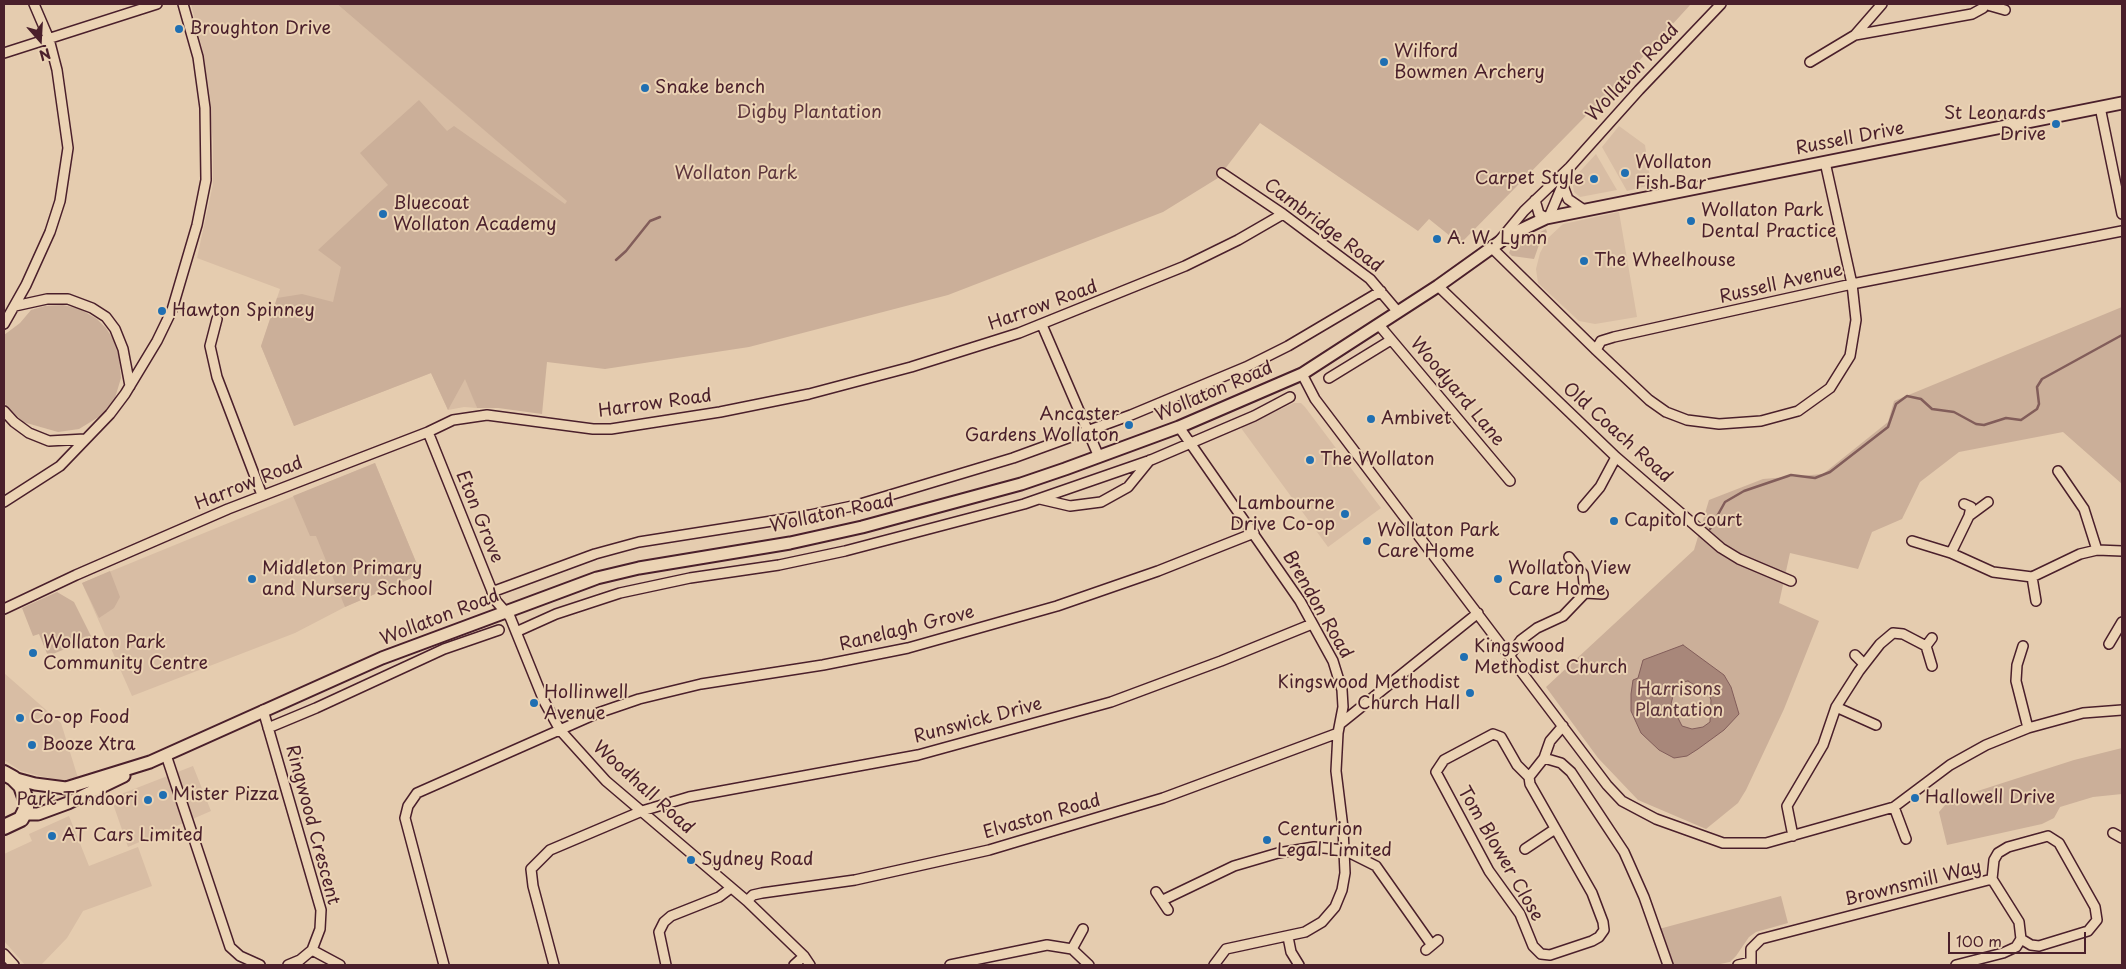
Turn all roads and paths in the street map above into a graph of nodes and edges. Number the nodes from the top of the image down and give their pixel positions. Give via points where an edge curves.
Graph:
1 (34, 4) edge
2 (157, 4) edge
3 (183, 4) edge
4 (1722, 4) edge
5 (1882, 4) edge
6 (1984, 4) edge
7 (2005, 10) dead end
8 (1855, 35) junction
9 (49, 39) junction
10 (4, 54) edge
11 (1810, 62) dead end
12 (2122, 103) edge
13 (2100, 107) junction
14 (1825, 162) junction
15 (1570, 167) junction
16 (1222, 173) dead end
17 (1562, 183) junction
18 (1535, 200) junction
19 (1584, 210) junction
20 (1283, 214) junction
21 (2122, 214) edge
22 (1548, 217) junction
23 (2122, 231) edge
24 (1494, 246) junction
25 (1852, 284) junction
26 (1438, 286) junction
27 (1381, 290) junction
28 (15, 306) junction
29 (1398, 312) junction
30 (218, 319) dead end
31 (4, 324) edge
32 (1042, 324) junction
33 (1379, 325) junction
34 (1391, 340) junction
35 (1596, 350) junction
36 (1302, 374) junction
37 (1329, 378) dead end
38 (130, 386) junction
39 (1290, 397) dead end
40 (4, 411) edge
41 (1179, 427) junction
42 (428, 432) junction
43 (1087, 432) junction
44 (85, 439) junction
45 (1190, 444) junction
46 (1099, 457) junction
47 (1616, 457) junction
48 (1150, 460) junction
49 (2058, 471) dead end
50 (1510, 481) dead end
51 (262, 495) junction
52 (1579, 495) dead end
53 (1590, 498) junction
54 (1040, 499) junction
55 (4, 502) edge
56 (1988, 502) dead end
57 (1964, 504) dead end
58 (1583, 507) dead end
59 (1968, 516) junction
60 (1254, 533) junction
61 (2097, 550) junction
62 (2122, 551) edge
63 (1951, 553) junction
64 (1917, 554) dead end
65 (1569, 557) dead end
66 (2032, 577) junction
67 (1791, 581) dead end
68 (492, 592) junction
69 (1585, 592) junction
70 (1602, 594) dead end
71 (2036, 601) dead end
72 (4, 609) edge
73 (505, 612) junction
74 (1478, 613) junction
75 (2122, 622) edge
76 (1890, 623) dead end
77 (1312, 624) junction
78 (499, 630) dead end
79 (516, 632) junction
80 (1893, 633) junction
81 (1932, 638) dead end
82 (2109, 644) dead end
83 (1926, 646) junction
84 (2023, 646) dead end
85 (1510, 655) junction
86 (1855, 655) dead end
87 (1864, 664) junction
88 (1932, 666) dead end
89 (1836, 707) junction
90 (263, 710) junction
91 (2122, 710) edge
92 (1876, 725) dead end
93 (1563, 726) junction
94 (268, 728) junction
95 (1339, 728) junction
96 (2028, 728) junction
97 (560, 730) junction
98 (166, 755) junction
99 (1544, 758) junction
100 (150, 762) junction
101 (6, 774) edge
102 (1529, 777) junction
103 (1894, 807) junction
104 (642, 811) junction
105 (24, 814) junction
106 (4, 827) edge
107 (1555, 830) junction
108 (2113, 832) dead end
109 (1793, 836) junction
110 (2122, 838) edge
111 (1906, 840) dead end
112 (1344, 850) junction
113 (1525, 850) dead end
114 (1992, 879) junction
115 (731, 888) junction
116 (1156, 892) dead end
117 (747, 900) junction
118 (1164, 900) junction
119 (1168, 910) dead end
120 (1083, 929) dead end
121 (1288, 937) junction
122 (2021, 940) junction
123 (1431, 945) dead end
124 (312, 950) junction
125 (1072, 950) junction
126 (4, 954) edge
127 (804, 956) junction
128 (1751, 964) edge
129 (14, 965) edge
130 (260, 965) edge
131 (288, 965) edge
132 (340, 965) edge
133 (444, 965) edge
134 (554, 965) edge
135 (666, 965) edge
136 (794, 965) edge
137 (810, 965) edge
138 (950, 965) edge
139 (1089, 965) edge
140 (1214, 965) edge
141 (1300, 965) edge
142 (1668, 965) edge
143 (1738, 965) edge
144 (1956, 965) edge

1 - 9 street
2 - 9 street
3 - 38 street via 198,57 205,108 206,180 197,225 172,310
4 - 15 street, Wollaton Road
5 - 8 street
6 - 7 street
6 - 8 street via 1972,14
8 - 11 street
9 - 10 street
9 - 28 street via 57,70 68,148 60,201 50,232
12 - 13 main road, Russell Drive
13 - 14 main road, Russell Drive
13 - 21 street
14 - 19 main road, Russell Drive
14 - 25 street
15 - 17 street, Wollaton Road
15 - 18 street, Wollaton Road
16 - 20 street, Cambridge Road
17 - 19 street via 1565,196
17 - 22 street, Wollaton Road
18 - 22 street via 1539,214
18 - 24 street, Wollaton Road
19 - 22 main road, Wollaton Road
20 - 27 street, Cambridge Road
20 - 32 street, Harrow Road via 1185,266
22 - 24 main road, Wollaton Road via 1520,229
23 - 25 street, Russell Avenue
24 - 26 main road, Wollaton Road
24 - 35 street
25 - 35 street, Russell Avenue via 1614,337 1601,341
25 - 35 street via 1856,320 1850,356 1830,388 1798,411 1771,418 1718,424 1673,415 1649,400
26 - 29 main road, Wollaton Road
26 - 47 street, Old Coach Road
27 - 29 street, Cambridge Road
27 - 43 street, Wollaton Road via 1295,342 1246,367
28 - 31 street
28 - 38 street via 47,299 68,299 106,317 123,349
29 - 33 main road, Wollaton Road
30 - 51 street via 210,346 217,376
32 - 42 street, Harrow Road via 911,368 720,412 611,429 474,415 453,420
32 - 43 street
33 - 34 street, Woodyard Lane
33 - 36 main road, Wollaton Road
34 - 37 street
34 - 50 street, Woodyard Lane
36 - 41 main road, Wollaton Road
36 - 74 street via 1315,399
38 - 44 street via 110,414
39 - 45 street, Wollaton Road
40 - 44 street via 29,433 49,441
41 - 45 street, Brendon Road
41 - 46 main road, Wollaton Road
42 - 51 street, Harrow Road
42 - 68 street, Eton Grove
43 - 46 street
43 - 68 street, Wollaton Road via 867,502 810,515 639,542 595,554
44 - 55 street via 60,466
45 - 48 street, Wollaton Road
45 - 60 street, Brendon Road
46 - 73 main road, Wollaton Road via 1021,484 862,527 790,543 615,573
47 - 53 street via 1600,487
47 - 67 street, Old Coach Road via 1720,548
48 - 54 street, Wollaton Road
48 - 54 street via 1128,487 1101,502 1070,506
49 - 61 street via 2084,509
51 - 72 street, Harrow Road
52 - 53 street
53 - 58 street
54 - 79 street, Wollaton Road via 845,551 620,593 556,614
56 - 59 street
57 - 59 street via 1971,507
59 - 63 street
60 - 77 street, Brendon Road
60 - 97 street, Ranelagh Grove via 1158,571 1047,609 908,648 701,684 639,699
61 - 62 street
61 - 66 street via 2080,554
63 - 64 street via 1916,542
63 - 66 street via 1993,572
65 - 69 street via 1583,574
66 - 71 street
68 - 73 street, Eton Grove via 498,606
69 - 70 street
69 - 85 street via 1563,616 1529,634
73 - 79 street, Woodhall Road
73 - 90 main road, Wollaton Road via 382,658
74 - 85 street
74 - 95 street, Elvaston Road
75 - 82 street via 2110,633
76 - 80 street
77 - 95 street, Brendon Road via 1340,678 1343,707
77 - 104 street, Runswick Drive via 1111,702 918,755 722,790
78 - 94 street, Wollaton Road via 444,649
79 - 97 street, Woodhall Road via 544,701
80 - 83 street via 1903,634
80 - 87 street
81 - 83 street
83 - 88 street
84 - 96 street via 2016,681
85 - 93 street
86 - 87 street
87 - 89 street
89 - 92 street
89 - 109 street via 1823,745 1787,806
90 - 94 street, Ringwood Crescent
90 - 98 main road, Wollaton Road
91 - 96 street via 2083,713
93 - 99 street via 1550,741
93 - 109 street via 1607,785 1635,809 1703,838 1723,843 1766,843
94 - 124 street, Ringwood Crescent via 321,910 320,929
95 - 112 street, Brendon Road via 1336,770
95 - 117 street, Elvaston Road via 1163,798 989,850 855,880 762,892
96 - 103 street via 1986,745 1950,766
97 - 104 street, Woodhall Road via 606,781
97 - 133 street via 417,793 408,806 406,818
98 - 100 main road, Wollaton Road
98 - 130 street via 230,947 240,956
99 - 102 street
99 - 142 street via 1561,763 1571,772 1624,852
100 - 101 main road, Wollaton Road via 66,788 35,784
100 - 105 main road, Wollaton Road via 74,800 38,814
101 - 105 highway via 25,792
102 - 107 street, Tom Blower Close
102 - 107 street, Tom Blower Close via 1517,765 1501,737 1493,734 1444,760 1436,772 1489,871 1514,904 1533,946 1542,954 1558,953 1592,941 1604,930 1592,893
103 - 109 street
103 - 111 street
104 - 115 street, Woodhall Road
104 - 134 street, Runswick Drive via 550,850 531,869
105 - 106 highway via 21,819
107 - 113 street, Tom Blower Close
108 - 110 street
112 - 118 street via 1314,847 1278,853 1234,866
112 - 121 street, Brendon Road via 1345,873 1334,907 1322,922
112 - 123 street via 1376,866
114 - 122 street, Brownsmill Way via 2019,922
114 - 122 street via 1994,856 2003,849 2048,836 2059,843 2095,906 2097,920 2088,930 2039,946
114 - 128 street, Brownsmill Way via 1761,939 1751,949
115 - 117 street, Woodhall Road
115 - 135 street via 719,897 671,916 664,922 659,932
116 - 118 street
117 - 127 street, Woodhall Road
118 - 119 street
120 - 125 street
121 - 140 street, Brendon Road via 1226,949
121 - 141 street via 1291,952
122 - 144 street via 2016,947 2003,953
124 - 131 street
124 - 132 street
125 - 138 street via 1041,946
125 - 139 street
126 - 129 street
127 - 136 street
127 - 137 street, Woodhall Road
128 - 143 street, Brownsmill Way

